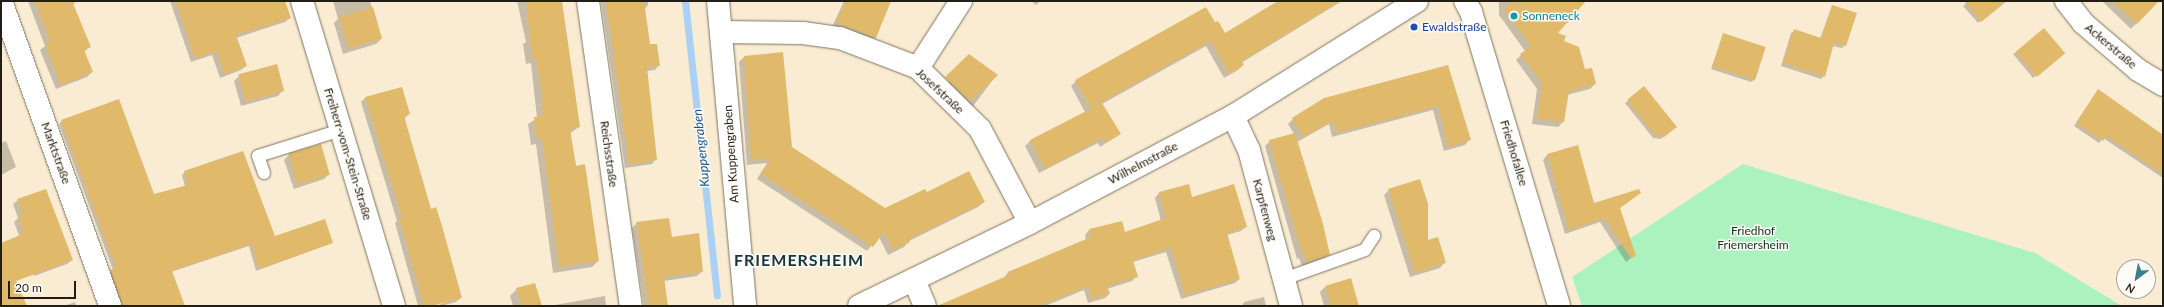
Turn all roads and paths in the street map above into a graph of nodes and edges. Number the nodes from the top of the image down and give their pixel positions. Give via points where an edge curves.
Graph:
1 (1, 1) edge
2 (302, 1) edge
3 (588, 1) edge
4 (718, 1) edge
5 (961, 1) edge
6 (1417, 1) edge
7 (1465, 1) edge
8 (2066, 1) edge
9 (722, 32) junction
10 (9, 46) edge
11 (918, 68) junction
12 (2163, 85) edge
13 (1233, 116) junction
14 (341, 130) junction
15 (264, 173) dead end
16 (1030, 223) junction
17 (1374, 236) dead end
18 (1284, 279) junction
19 (914, 280) junction
20 (110, 306) edge
21 (394, 306) edge
22 (631, 306) edge
23 (745, 306) edge
24 (859, 306) edge
25 (925, 306) edge
26 (1291, 306) edge
27 (1560, 306) edge

1 - 10 street, Marktstraße
2 - 14 street, Freiherr-vom-Stein-Straße
3 - 22 street, Reichsstraße
4 - 9 street, Am Kuppengraben
5 - 11 street
6 - 13 street, Wilhelmstraße
7 - 27 street, Friedhofallee via 1471,12
8 - 12 street, Ackerstraße via 2083,23 2138,70
9 - 11 street, Josefstraße via 802,33 840,38
9 - 23 street, Am Kuppengraben
10 - 20 street, Marktstraße
11 - 16 street, Josefstraße via 980,129
13 - 16 street, Wilhelmstraße
13 - 18 street, Karpfenweg via 1249,150
14 - 15 lane via 258,156
14 - 21 street, Freiherr-vom-Stein-Straße
16 - 19 street, Wilhelmstraße
17 - 18 lane via 1365,250
18 - 26 street, Karpfenweg
19 - 24 street, Wilhelmstraße
19 - 25 street

